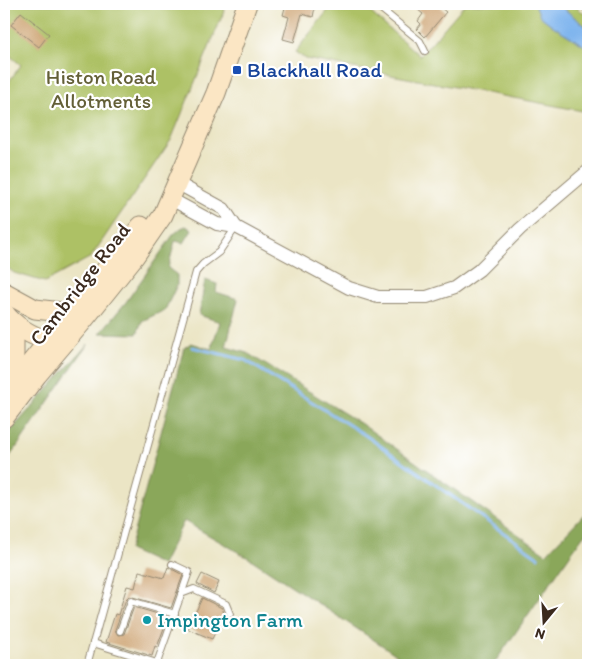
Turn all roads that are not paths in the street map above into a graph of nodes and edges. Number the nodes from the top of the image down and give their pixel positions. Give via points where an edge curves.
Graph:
1 (247, 4) edge
2 (375, 4) edge
3 (585, 4) edge
4 (588, 6) edge
5 (424, 52) dead end
6 (588, 171) edge
7 (173, 191) junction
8 (236, 227) junction
9 (4, 292) edge
10 (35, 309) junction
11 (9, 318) edge
12 (77, 318) junction
13 (51, 348) junction
14 (4, 369) edge
15 (4, 396) edge
16 (4, 418) edge
17 (172, 564) dead end
18 (181, 594) junction
19 (174, 614) junction
20 (230, 614) dead end
21 (120, 631) dead end
22 (93, 644) junction
23 (157, 664) edge
24 (87, 665) edge

1 - 7 main road, Cambridge Road via 216,93
2 - 5 lane via 420,41
3 - 4 street
6 - 8 street via 520,229 479,270 454,288 427,298 378,297 350,288
7 - 8 street via 217,224
7 - 8 street via 224,209
7 - 12 main road, Cambridge Road via 163,215 134,257
8 - 22 lane via 220,252 196,272
9 - 10 main road
10 - 12 main road
10 - 13 main road
11 - 13 main road
11 - 14 main road, Cambridge Road via 14,355
12 - 13 main road, Cambridge Road
13 - 15 main road, Cambridge Road
13 - 16 main road, Cambridge Road
17 - 18 lane via 189,572
18 - 19 lane
18 - 20 lane via 194,589 226,604
19 - 21 lane via 130,601
19 - 23 lane
22 - 23 lane
22 - 24 lane

